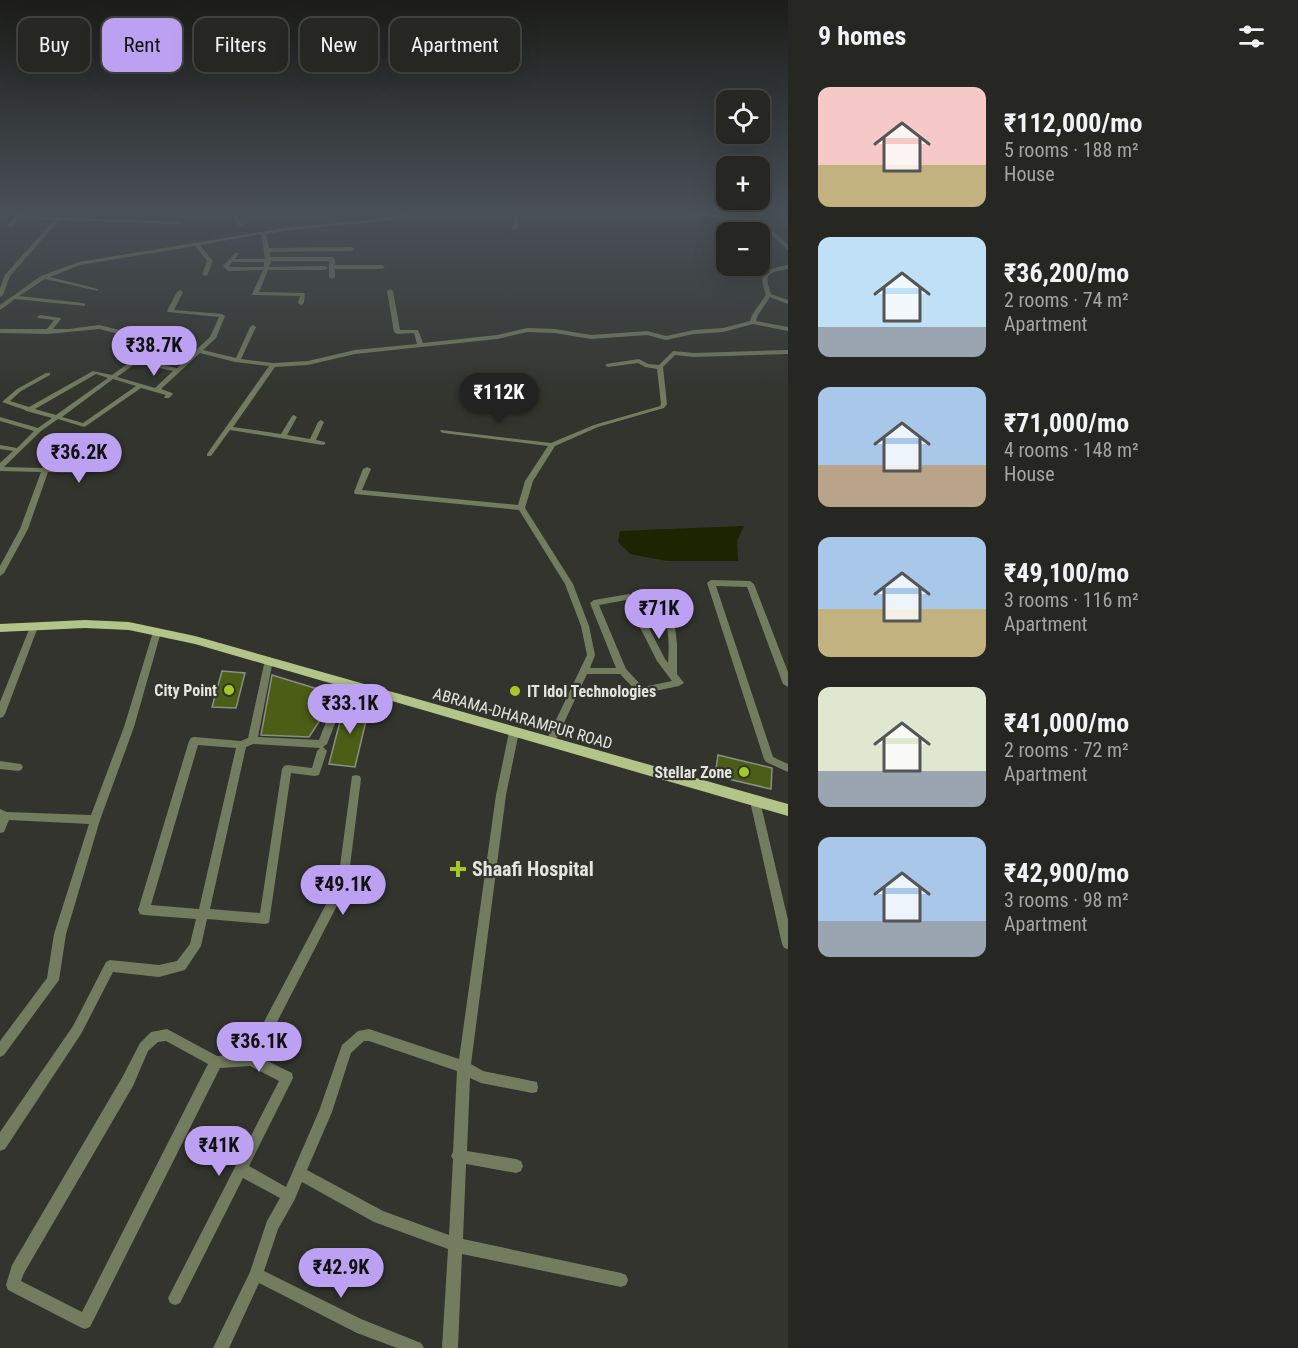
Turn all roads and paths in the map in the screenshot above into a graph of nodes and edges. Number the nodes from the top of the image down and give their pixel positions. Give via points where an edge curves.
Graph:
1 (10, 273) edge
2 (54, 273) edge
3 (266, 273) edge
4 (307, 273) edge
5 (332, 273) edge
6 (767, 273) edge
7 (43, 277) junction
8 (332, 277) dead end
9 (307, 280) dead end
10 (96, 290) dead end
11 (390, 291) dead end
12 (180, 292) dead end
13 (769, 295) junction
14 (0, 296) edge
15 (14, 297) junction
16 (788, 302) edge
17 (301, 303) dead end
18 (83, 305) dead end
19 (1, 307) edge
20 (40, 317) dead end
21 (753, 322) junction
22 (253, 327) dead end
23 (788, 329) edge
24 (0, 331) edge
25 (48, 332) junction
26 (666, 338) junction
27 (160, 343) junction
28 (420, 344) junction
29 (199, 350) junction
30 (788, 352) edge
31 (673, 353) junction
32 (122, 358) dead end
33 (238, 360) junction
34 (134, 361) junction
35 (273, 365) junction
36 (608, 365) dead end
37 (660, 367) junction
38 (178, 370) junction
39 (48, 374) dead end
40 (112, 377) junction
41 (141, 385) junction
42 (157, 389) junction
43 (167, 397) dead end
44 (28, 410) junction
45 (294, 417) dead end
46 (0, 418) edge
47 (58, 418) junction
48 (321, 422) dead end
49 (228, 428) junction
50 (39, 430) junction
51 (443, 430) dead end
52 (283, 436) junction
53 (64, 441) dead end
54 (312, 441) junction
55 (323, 443) dead end
56 (552, 445) junction
57 (0, 447) edge
58 (19, 450) junction
59 (89, 453) dead end
60 (209, 454) dead end
61 (0, 468) edge
62 (367, 469) dead end
63 (46, 471) junction
64 (521, 508) junction
65 (0, 573) edge
66 (655, 601) dead end
67 (34, 627) junction
68 (0, 628) edge
69 (157, 632) junction
70 (269, 660) junction
71 (584, 671) junction
72 (622, 671) junction
73 (672, 675) junction
74 (346, 683) junction
75 (788, 684) edge
76 (0, 714) edge
77 (514, 732) junction
78 (247, 742) junction
79 (550, 743) junction
80 (322, 751) dead end
81 (0, 765) edge
82 (18, 767) dead end
83 (788, 768) edge
84 (356, 779) dead end
85 (755, 801) junction
86 (788, 810) edge
87 (3, 814) edge
88 (95, 820) junction
89 (0, 829) edge
90 (203, 914) junction
91 (788, 944) edge
92 (0, 1051) edge
93 (251, 1059) junction
94 (216, 1062) junction
95 (464, 1068) junction
96 (532, 1087) dead end
97 (0, 1144) edge
98 (458, 1156) junction
99 (516, 1166) dead end
100 (241, 1169) junction
101 (299, 1173) junction
102 (289, 1196) junction
103 (455, 1245) junction
104 (256, 1274) junction
105 (621, 1280) dead end
106 (175, 1298) dead end
107 (221, 1348) edge
108 (416, 1348) edge
109 (450, 1348) edge

1 - 14 street
2 - 7 street
3 - 17 street via 255,294 303,294
4 - 9 street
5 - 8 street
6 - 13 street via 764,282
7 - 10 street
7 - 15 street
11 - 28 street via 397,332 416,331
12 - 29 street via 170,311 222,316 213,338
13 - 16 street
13 - 21 street
14 - 19 street
15 - 18 street
15 - 19 street
20 - 25 street via 58,319
21 - 23 street
21 - 26 street
22 - 33 street
24 - 25 street
25 - 27 street via 99,327
26 - 28 street via 646,333 591,337 527,330 497,337
26 - 31 street
27 - 29 street
27 - 34 street
28 - 35 street
29 - 33 street
29 - 38 street
30 - 31 street
31 - 37 street
32 - 34 street
33 - 35 street
34 - 38 street
34 - 40 street
35 - 49 street
36 - 37 street via 639,361
37 - 56 street via 662,407 597,426
38 - 42 street
39 - 44 street via 6,402
40 - 41 street
40 - 44 street via 95,372
40 - 47 street
41 - 42 street
41 - 47 street via 84,425
42 - 43 street via 170,394
44 - 47 street
45 - 52 street
46 - 50 street
47 - 50 street
48 - 54 street
49 - 52 street
49 - 60 street
50 - 58 street
51 - 56 street
52 - 54 street
53 - 63 street
54 - 55 street
56 - 64 street via 530,481
57 - 58 street
58 - 61 street
59 - 63 street via 78,471
61 - 63 street
62 - 64 street via 358,492
63 - 65 street via 24,529
64 - 71 street via 568,584 585,626 591,655
66 - 73 street via 666,611 672,628
67 - 68 main road, ABRAMA-DHARAMPUR ROAD
67 - 69 main road, ABRAMA-DHARAMPUR ROAD via 85,624
67 - 76 street
69 - 70 main road, ABRAMA-DHARAMPUR ROAD
69 - 88 street via 129,727
70 - 74 main road, ABRAMA-DHARAMPUR ROAD
70 - 78 street
71 - 72 street
71 - 79 street
72 - 73 street via 640,691 679,683
72 - 73 street via 594,603 628,597
74 - 77 main road, ABRAMA-DHARAMPUR ROAD
74 - 78 street via 322,744
75 - 83 street via 750,584 711,583 769,759
77 - 79 main road, ABRAMA-DHARAMPUR ROAD
77 - 95 street via 501,795
78 - 90 street
78 - 90 street via 194,741 144,910
79 - 85 main road, ABRAMA-DHARAMPUR ROAD
80 - 90 street via 315,772 286,770 266,919
81 - 82 street
84 - 93 street via 338,892
85 - 86 main road, ABRAMA-DHARAMPUR ROAD
85 - 91 street
87 - 88 street
87 - 89 street
88 - 92 street via 60,934 53,980
90 - 97 street via 195,946 181,966 159,971 110,966 77,1030
93 - 94 street
93 - 100 street via 287,1078
94 - 94 street via 167,1035 155,1036 144,1047 17,1270 13,1285 85,1322
95 - 96 street via 481,1077
95 - 98 street
95 - 101 street via 362,1035 346,1049
98 - 99 street
98 - 103 street
100 - 102 street
100 - 106 street
101 - 102 street
101 - 103 street via 379,1218
102 - 104 street via 272,1226
103 - 105 street
103 - 109 street
104 - 107 street
104 - 108 street via 357,1325

